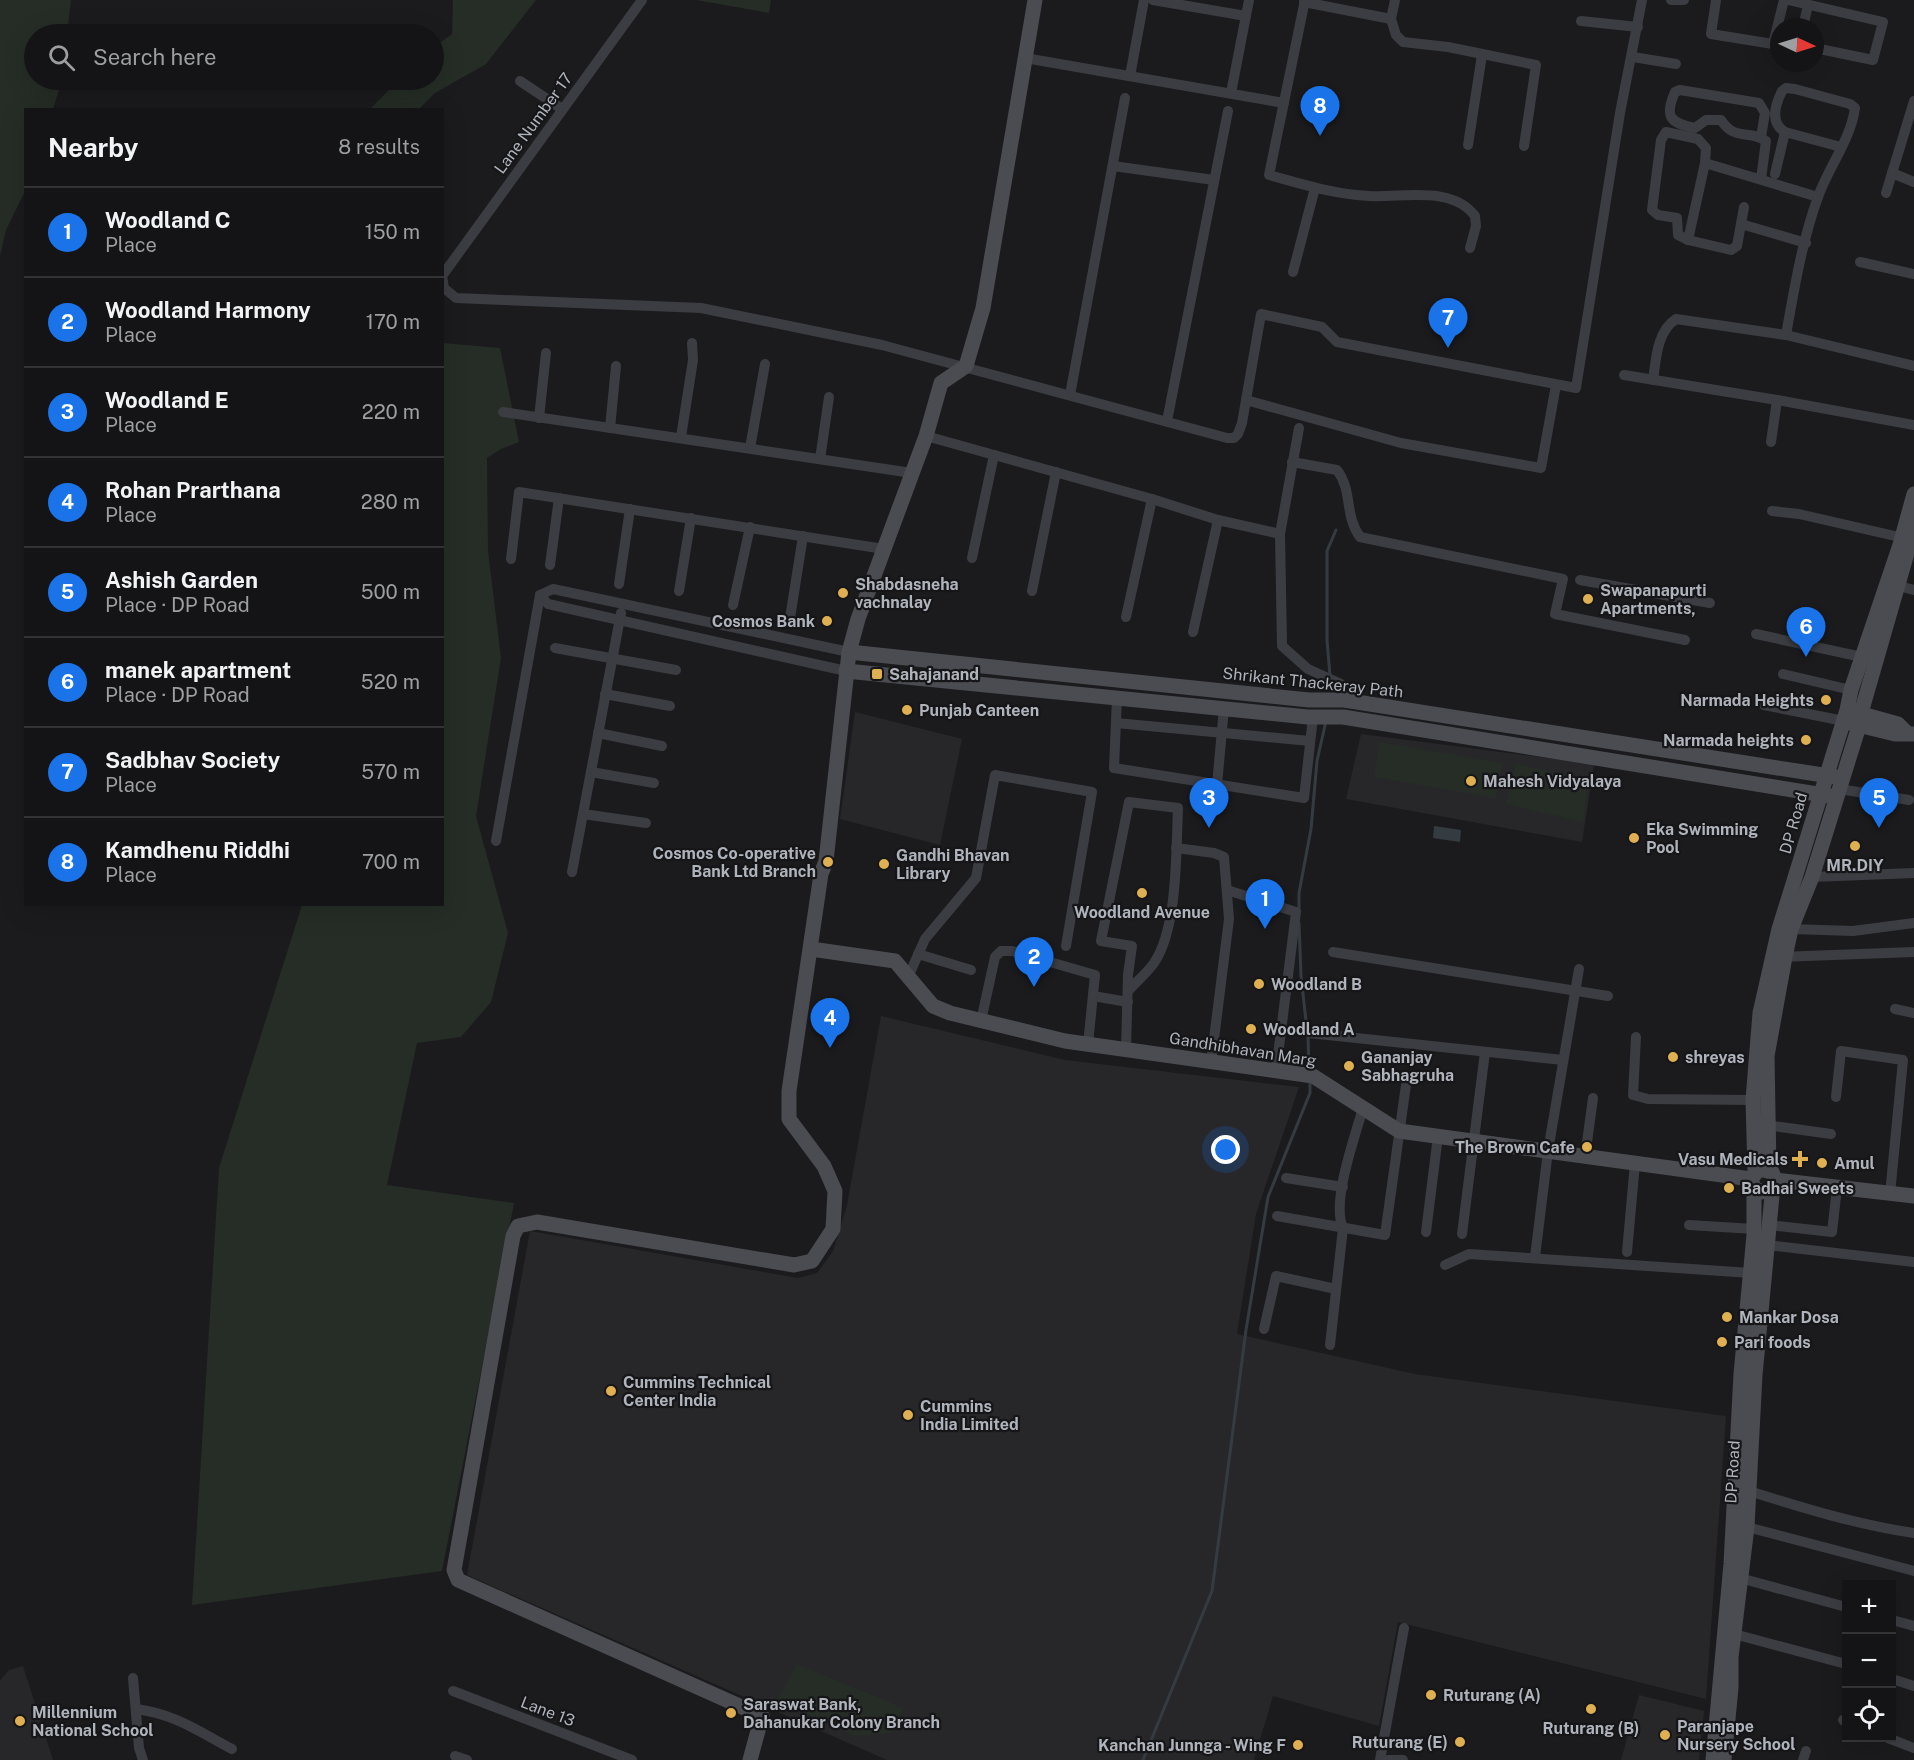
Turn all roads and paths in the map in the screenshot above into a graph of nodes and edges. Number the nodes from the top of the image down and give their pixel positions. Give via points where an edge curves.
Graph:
1 (642, 0) edge
2 (1035, 0) edge
3 (1144, 0) edge
4 (1153, 0) edge
5 (1249, 0) edge
6 (1395, 0) edge
7 (1642, 0) edge
8 (1671, 0) edge
9 (1684, 0) edge
10 (1716, 0) edge
11 (1786, 0) edge
12 (1304, 1) edge
13 (1808, 5) junction
14 (1246, 16) junction
15 (1782, 18) edge
16 (1805, 18) edge
17 (1391, 19) junction
18 (1581, 21) dead end
19 (1638, 27) junction
20 (1770, 44) edge
21 (1824, 50) edge
22 (1482, 55) junction
23 (1633, 57) junction
24 (1025, 58) junction
25 (1676, 64) dead end
26 (1130, 76) junction
27 (520, 81) dead end
28 (1231, 93) junction
29 (1125, 98) dead end
30 (1914, 101) edge
31 (1284, 103) junction
32 (562, 109) junction
33 (1228, 111) dead end
34 (1785, 132) junction
35 (1761, 137) junction
36 (1468, 144) dead end
37 (1524, 146) dead end
38 (1840, 147) junction
39 (1705, 164) junction
40 (1113, 166) junction
41 (1892, 173) junction
42 (1774, 174) dead end
43 (1761, 179) junction
44 (1214, 180) junction
45 (1914, 182) edge
46 (1315, 188) junction
47 (1886, 193) dead end
48 (1818, 197) junction
49 (1744, 207) dead end
50 (1741, 224) junction
51 (1688, 240) junction
52 (1806, 243) junction
53 (1470, 248) dead end
54 (1860, 262) dead end
55 (444, 272) edge
56 (1293, 272) dead end
57 (1914, 274) edge
58 (444, 288) edge
59 (1785, 335) junction
60 (692, 343) dead end
61 (546, 353) dead end
62 (765, 364) dead end
63 (616, 366) dead end
64 (966, 366) junction
65 (1914, 366) edge
66 (1624, 375) dead end
67 (1653, 380) junction
68 (1556, 386) junction
69 (1070, 395) junction
70 (829, 397) dead end
71 (1246, 400) junction
72 (1777, 400) junction
73 (503, 412) dead end
74 (539, 418) junction
75 (1167, 421) junction
76 (1914, 425) edge
77 (610, 428) junction
78 (1299, 428) dead end
79 (926, 436) junction
80 (681, 437) junction
81 (1771, 442) dead end
82 (750, 448) junction
83 (994, 455) junction
84 (820, 459) junction
85 (1292, 462) junction
86 (1056, 472) junction
87 (912, 473) junction
88 (1914, 494) edge
89 (559, 498) junction
90 (1152, 499) junction
91 (630, 509) junction
92 (1772, 511) dead end
93 (692, 518) junction
94 (1218, 520) junction
95 (750, 527) junction
96 (1280, 534) junction
97 (803, 536) junction
98 (1909, 536) edge
99 (884, 549) junction
100 (972, 558) dead end
101 (511, 560) dead end
102 (550, 565) dead end
103 (1580, 580) dead end
104 (619, 584) dead end
105 (1898, 586) junction
106 (1914, 590) edge
107 (679, 591) dead end
108 (1032, 591) dead end
109 (540, 595) junction
110 (1710, 603) dead end
111 (623, 604) junction
112 (733, 606) dead end
113 (1126, 616) dead end
114 (790, 618) dead end
115 (620, 619) junction
116 (1193, 632) dead end
117 (1756, 634) dead end
118 (767, 635) junction
119 (1685, 640) dead end
120 (555, 648) dead end
121 (765, 652) junction
122 (849, 652) junction
123 (1862, 657) junction
124 (612, 659) junction
125 (676, 670) dead end
126 (846, 671) junction
127 (1783, 674) dead end
128 (1851, 690) junction
129 (605, 694) junction
130 (1117, 698) junction
131 (1349, 701) junction
132 (1764, 705) dead end
133 (670, 706) dead end
134 (1224, 708) junction
135 (1788, 714) dead end
136 (1316, 717) junction
137 (1850, 720) junction
138 (1116, 723) junction
139 (1222, 732) junction
140 (598, 733) junction
141 (1910, 733) edge
142 (1310, 741) junction
143 (662, 746) dead end
144 (591, 772) junction
145 (654, 783) dead end
146 (1217, 785) junction
147 (1836, 785) junction
148 (1820, 793) junction
149 (1909, 800) dead end
150 (583, 813) junction
151 (646, 823) dead end
152 (496, 841) dead end
153 (1176, 848) junction
154 (572, 872) dead end
155 (1914, 873) edge
156 (1812, 877) junction
157 (1227, 890) junction
158 (1914, 923) edge
159 (1791, 929) junction
160 (1066, 946) dead end
161 (810, 949) junction
162 (1333, 952) dead end
163 (1914, 952) edge
164 (918, 954) junction
165 (1778, 957) junction
166 (1579, 969) dead end
167 (971, 970) dead end
168 (909, 975) junction
169 (1576, 993) junction
170 (1093, 996) junction
171 (1608, 996) dead end
172 (1128, 997) junction
173 (1895, 1009) dead end
174 (1914, 1013) edge
175 (981, 1021) junction
176 (1309, 1033) dead end
177 (1636, 1037) dead end
178 (1088, 1044) junction
179 (1126, 1049) junction
180 (1485, 1052) junction
181 (1563, 1060) junction
182 (1211, 1063) junction
183 (1276, 1071) junction
184 (1406, 1085) dead end
185 (1836, 1097) dead end
186 (1593, 1098) dead end
187 (1753, 1100) junction
188 (1363, 1108) junction
189 (1766, 1125) junction
190 (1399, 1131) junction
191 (1831, 1134) dead end
192 (1438, 1136) junction
193 (1474, 1141) junction
194 (1548, 1151) junction
195 (1585, 1157) junction
196 (1635, 1163) junction
197 (1286, 1178) dead end
198 (1763, 1179) junction
199 (1342, 1187) junction
200 (1838, 1188) junction
201 (1890, 1194) junction
202 (1914, 1196) edge
203 (1277, 1216) dead end
204 (1689, 1225) dead end
205 (1769, 1225) junction
206 (1343, 1228) junction
207 (1754, 1229) junction
208 (1426, 1232) dead end
209 (1462, 1234) dead end
210 (1767, 1245) junction
211 (1627, 1252) dead end
212 (1535, 1257) junction
213 (1914, 1262) edge
214 (1444, 1265) dead end
215 (1751, 1273) junction
216 (1336, 1289) junction
217 (1264, 1329) dead end
218 (1330, 1345) dead end
219 (1749, 1491) junction
220 (1747, 1527) junction
221 (1914, 1533) edge
222 (1914, 1571) edge
223 (1740, 1578) junction
224 (1842, 1606) edge
225 (1896, 1621) edge
226 (1914, 1626) edge
227 (1404, 1628) dead end
228 (1734, 1634) junction
229 (1842, 1663) edge
230 (133, 1678) dead end
231 (1896, 1680) edge
232 (1914, 1686) edge
233 (453, 1691) dead end
234 (136, 1709) junction
235 (1896, 1740) edge
236 (1914, 1748) edge
237 (232, 1749) dead end
238 (455, 1755) dead end
239 (143, 1760) edge
240 (467, 1760) edge
241 (632, 1760) edge
242 (750, 1760) edge
243 (1380, 1760) edge
244 (1388, 1760) edge
245 (1403, 1760) edge
246 (1713, 1760) edge
247 (1724, 1760) edge

1 - 32 street, Lane Number 17
2 - 24 street
3 - 26 street
4 - 14 street
5 - 14 street
6 - 17 street
7 - 19 street
8 - 9 street
10 - 20 street via 1711,34
11 - 13 street
11 - 15 street
12 - 17 street
12 - 31 street
13 - 16 street
13 - 21 street via 1883,22 1873,60
14 - 28 street
17 - 22 street via 1403,42
18 - 19 street
19 - 23 street
22 - 36 street
22 - 37 street via 1536,65
23 - 25 street
23 - 68 street via 1620,113 1576,388
24 - 26 street
24 - 64 street via 983,308
26 - 28 street
27 - 32 street
28 - 31 street
29 - 40 street
30 - 41 street
31 - 46 street via 1269,175
32 - 55 street, Lane Number 17
33 - 44 street
34 - 38 street
34 - 38 street via 1774,121 1779,99 1786,88 1795,89 1855,108
34 - 42 street
35 - 35 street via 1765,113 1759,103 1675,92 1669,115 1672,122 1695,128 1706,120 1721,120 1738,135
35 - 43 street via 1767,146
38 - 48 street
39 - 43 street
39 - 51 street
39 - 51 street via 1706,148 1698,139 1666,132 1652,210 1677,218 1678,235
40 - 44 street
40 - 69 street
41 - 45 street
41 - 47 street
43 - 48 street
44 - 75 street
46 - 53 street via 1370,196 1459,201 1474,216 1476,226
46 - 56 street
48 - 52 street
49 - 50 street
50 - 51 street via 1734,249
50 - 52 street
52 - 59 street
54 - 57 street
58 - 64 street via 456,298 701,308
59 - 65 street
59 - 67 street via 1676,319 1666,325
60 - 80 street
61 - 74 street
62 - 82 street
63 - 77 street
64 - 69 street
64 - 79 street via 942,383
66 - 67 street
67 - 72 street
68 - 71 street via 1541,468 1401,443
68 - 71 street via 1337,342 1322,327 1261,314
69 - 75 street
70 - 84 street
71 - 75 street via 1234,438
72 - 76 street
72 - 81 street
73 - 74 street
74 - 77 street
77 - 80 street
78 - 85 street
79 - 83 street
79 - 87 street
80 - 82 street
82 - 84 street
83 - 86 street
83 - 100 street
84 - 87 street
85 - 96 street
85 - 119 street via 1337,470 1345,480 1351,525 1360,537 1563,579 1555,614
86 - 90 street
86 - 108 street
87 - 99 street
88 - 98 street, DP Road
89 - 91 street
89 - 101 street via 519,492
89 - 102 street
90 - 94 street
90 - 113 street
91 - 93 street
91 - 104 street
92 - 98 street
93 - 95 street
93 - 107 street
94 - 96 street
94 - 116 street
95 - 97 street
95 - 112 street
96 - 131 street via 1282,646 1308,669 1341,684
97 - 99 street
97 - 114 street
98 - 105 street, DP Road
98 - 123 street, DP Road
99 - 122 street
103 - 110 street
105 - 106 street
105 - 137 street, DP Road
109 - 111 street via 553,589
109 - 115 street via 548,604
109 - 152 street
111 - 115 street
111 - 118 street
115 - 121 street
115 - 124 street
117 - 123 street
118 - 121 street
118 - 122 street
120 - 124 street
121 - 126 street
122 - 126 street
122 - 131 street, Shrikant Thackeray Path
123 - 128 street, DP Road
124 - 125 street
124 - 129 street
126 - 130 street, Shrikant Thackeray Path
126 - 161 street via 826,861
127 - 128 street
128 - 137 street, DP Road
129 - 133 street
129 - 140 street
130 - 134 street, Shrikant Thackeray Path
130 - 138 street
131 - 147 street, Shrikant Thackeray Path
132 - 137 street
134 - 136 street, Shrikant Thackeray Path
134 - 139 street
135 - 137 street
136 - 142 street
136 - 148 street, Shrikant Thackeray Path via 1343,717
137 - 141 street via 1898,724
137 - 147 street, DP Road
138 - 139 street
138 - 146 street via 1114,768
139 - 142 street
139 - 146 street
140 - 143 street
140 - 144 street
142 - 146 street via 1304,798
144 - 145 street
144 - 150 street
147 - 148 street, Shrikant Thackeray Path
147 - 149 street
147 - 156 street, DP Road
148 - 165 street, DP Road
150 - 151 street
150 - 154 street
153 - 157 street via 1224,857
153 - 172 street via 1171,914 1162,943 1154,963
153 - 172 street via 1178,808 1129,801 1101,941 1132,946
155 - 156 street
156 - 159 street, DP Road
157 - 182 street via 1229,919
157 - 183 street via 1296,912
158 - 159 street via 1853,931
159 - 165 street, DP Road
160 - 164 street via 1092,792 994,775 976,878 925,939
161 - 168 street, Gandhibhavan Marg via 888,959
161 - 242 street via 789,1091 789,1119 824,1166 835,1191 833,1229 812,1262 794,1266 537,1222 518,1226 513,1236 454,1570 458,1580 762,1716
162 - 169 street
163 - 165 street
164 - 167 street
164 - 168 street
165 - 187 street, DP Road via 1755,1046
165 - 189 street, DP Road via 1767,1056
166 - 169 street
168 - 175 street, Gandhibhavan Marg via 933,1006
169 - 171 street
169 - 181 street
170 - 172 street
170 - 175 street via 1095,975 1001,951 995,957
170 - 178 street
172 - 179 street
173 - 174 street
175 - 178 street, Gandhibhavan Marg
176 - 180 street
177 - 187 street via 1633,1095 1648,1099
178 - 179 street, Gandhibhavan Marg
179 - 182 street, Gandhibhavan Marg
180 - 181 street
180 - 193 street
181 - 194 street
182 - 183 street, Gandhibhavan Marg
183 - 188 street, Gandhibhavan Marg via 1309,1076
184 - 190 street
185 - 201 street via 1841,1051 1903,1060
186 - 195 street
187 - 198 street, DP Road
188 - 190 street, Gandhibhavan Marg
188 - 199 street
189 - 191 street
189 - 198 street, DP Road
190 - 192 street, Gandhibhavan Marg
190 - 206 street via 1385,1235
192 - 193 street, Gandhibhavan Marg
192 - 208 street
193 - 194 street, Gandhibhavan Marg
193 - 209 street
194 - 195 street, Gandhibhavan Marg
194 - 212 street
195 - 196 street, Gandhibhavan Marg
196 - 198 street, Gandhibhavan Marg
196 - 211 street
197 - 199 street
198 - 200 street, Gandhibhavan Marg
198 - 205 street, DP Road
198 - 207 street, DP Road
199 - 206 street via 1339,1220
200 - 201 street, Gandhibhavan Marg
200 - 205 street via 1832,1232
201 - 202 street, Gandhibhavan Marg
203 - 206 street
204 - 207 street
205 - 210 street, DP Road
206 - 216 street
207 - 215 street, DP Road
210 - 213 street
210 - 219 street, DP Road
212 - 214 street via 1470,1254
212 - 215 street
215 - 246 street, DP Road
216 - 217 street via 1276,1276
216 - 218 street
219 - 220 street, DP Road
219 - 221 street via 1885,1529
220 - 222 street
220 - 223 street, DP Road
223 - 224 street
223 - 228 street, DP Road
225 - 226 street
227 - 243 street
228 - 229 street
228 - 247 street, DP Road
230 - 234 street
231 - 232 street
233 - 241 street, Lane 13
234 - 237 street via 179,1720
234 - 239 street
235 - 236 street
238 - 240 street
244 - 245 street

